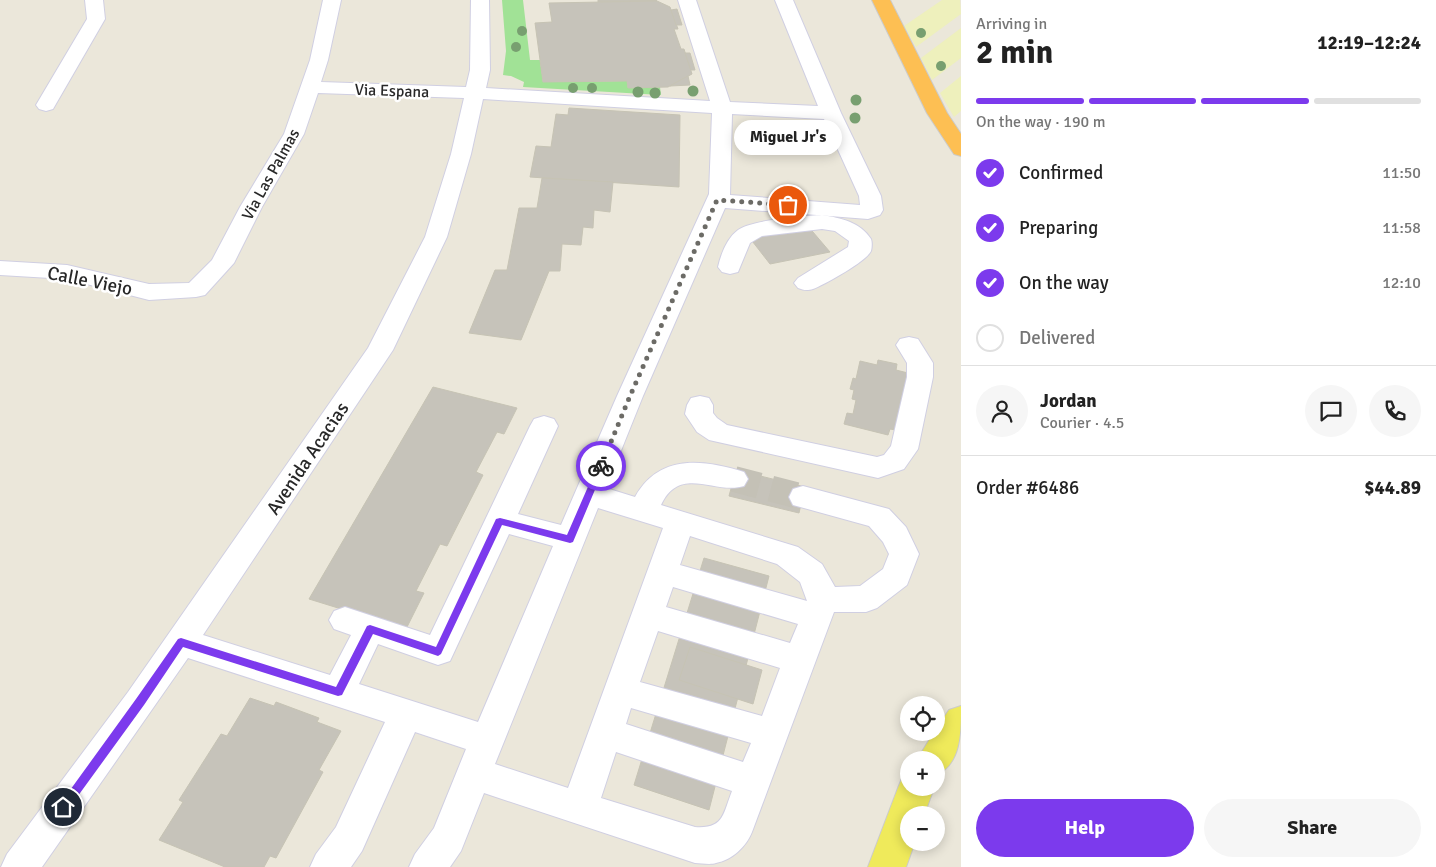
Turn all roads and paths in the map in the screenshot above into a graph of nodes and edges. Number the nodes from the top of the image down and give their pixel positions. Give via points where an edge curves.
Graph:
1 (94, 0) edge
2 (332, 0) edge
3 (480, 0) edge
4 (687, 0) edge
5 (784, 0) edge
6 (881, 0) edge
7 (310, 87) junction
8 (475, 93) junction
9 (46, 105) dead end
10 (722, 108) junction
11 (831, 113) junction
12 (961, 150) edge
13 (717, 200) junction
14 (730, 267) dead end
15 (0, 268) edge
16 (806, 283) dead end
17 (149, 292) joint
18 (909, 344) dead end
19 (700, 405) dead end
20 (544, 426) dead end
21 (734, 479) tunnel mouth
22 (589, 494) junction
23 (803, 497) tunnel mouth
24 (643, 511) junction
25 (500, 521) junction
26 (680, 522) junction
27 (570, 539) junction
28 (663, 572) junction
29 (819, 608) junction
30 (648, 615) junction
31 (181, 642) junction
32 (800, 660) junction
33 (620, 691) junction
34 (338, 692) junction
35 (406, 714) junction
36 (961, 722) edge
37 (606, 733) junction
38 (772, 734) junction
39 (487, 740) junction
40 (941, 751) edge
41 (474, 774) junction
42 (754, 782) junction
43 (913, 796) edge
44 (580, 808) junction
45 (20, 867) edge
46 (329, 867) edge
47 (428, 867) edge
48 (887, 867) edge

1 - 9 street via 96,19
2 - 7 street, Via Las Palmas
3 - 8 street, Avenida Acacias via 480,70
4 - 10 street
5 - 11 street
6 - 12 highway via 938,113
7 - 8 street, Via Espana
7 - 17 street, Via Las Palmas via 294,134 222,263 196,290
8 - 10 street, Via Espana
8 - 31 street, Avenida Acacias via 436,237 380,350
10 - 11 street, Via Espana
10 - 13 street via 720,194
11 - 13 street via 870,196 872,210
13 - 22 street
14 - 16 street via 732,256 746,234 761,229 814,221 833,223 854,232 860,239 860,250
15 - 17 street, Calle Viejo via 67,272
18 - 19 street via 920,363 920,377 904,449 894,462 878,468 719,433 699,414
20 - 25 street
21 - 24 street via 708,472 678,474 655,489
22 - 24 street
22 - 27 street
23 - 29 street via 878,518 895,535 904,554 896,576 866,599
24 - 26 street
25 - 27 street
25 - 34 street via 438,652 358,625
26 - 28 street
26 - 29 street via 787,555 805,566 819,582
27 - 39 street
28 - 29 street
28 - 30 street
29 - 32 street
30 - 32 street
30 - 33 street
31 - 34 street
31 - 45 street, Avenida Acacias
32 - 38 street
33 - 37 street
33 - 38 street
34 - 35 street
35 - 39 street
35 - 46 street via 348,839
36 - 40 main road
37 - 42 street
37 - 44 street
38 - 42 street
39 - 41 street
41 - 44 street
41 - 47 street via 448,839
42 - 44 street via 734,832 715,846 695,845
43 - 48 main road

